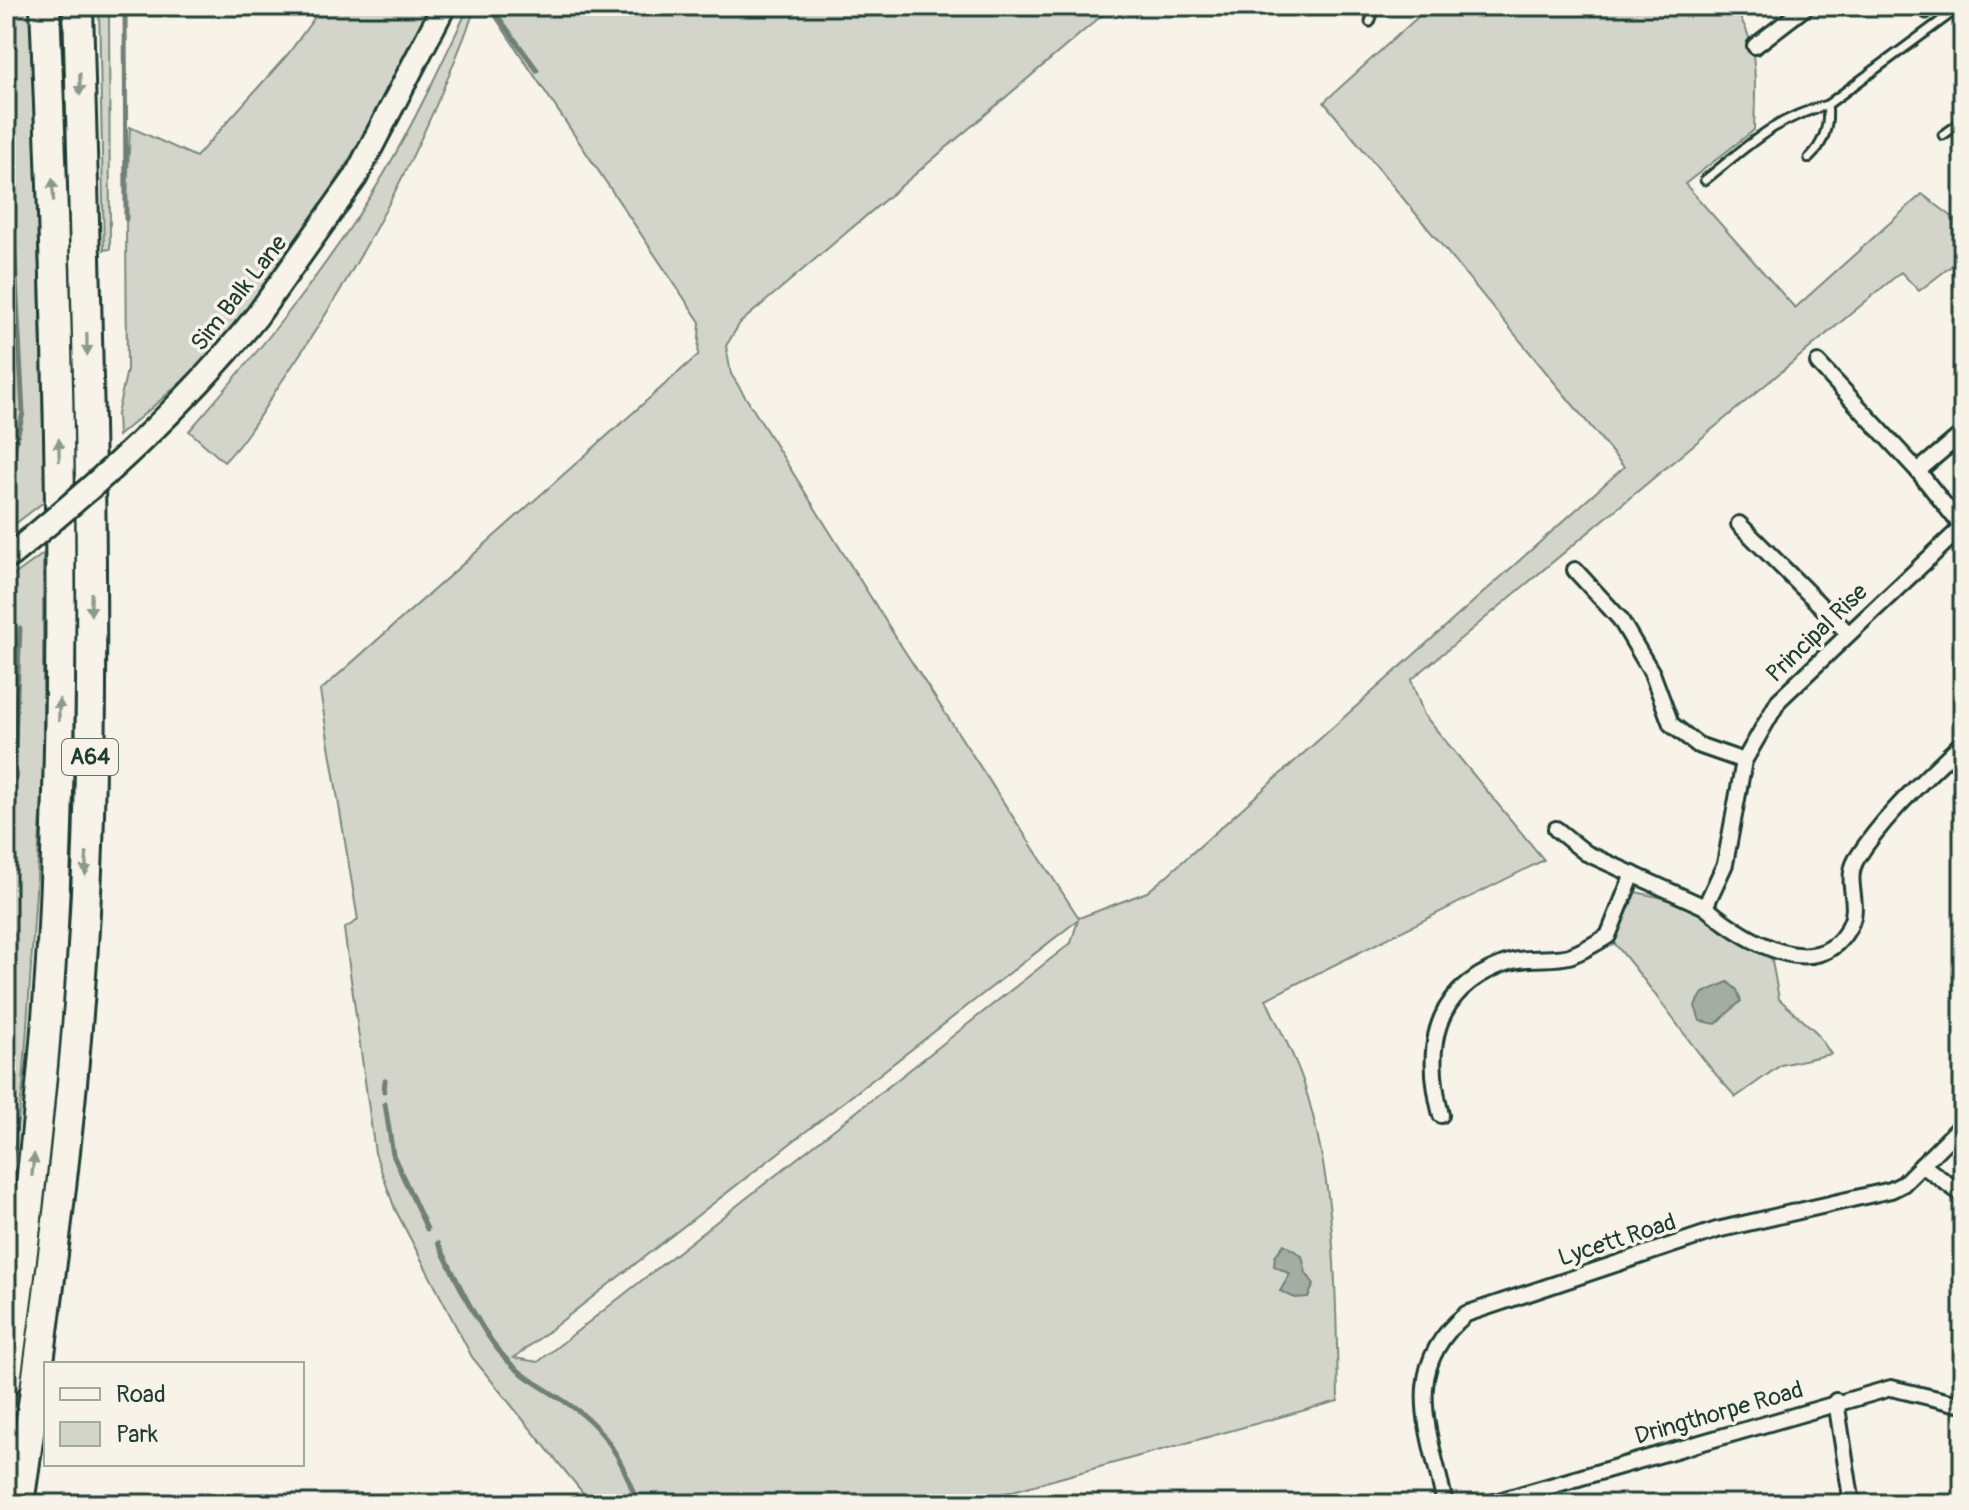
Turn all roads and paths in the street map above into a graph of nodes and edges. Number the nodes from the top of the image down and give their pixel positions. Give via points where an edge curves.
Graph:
1 (45, 6) edge
2 (78, 6) edge
3 (444, 6) edge
4 (1370, 6) edge
5 (1807, 6) edge
6 (1919, 6) edge
7 (1961, 6) edge
8 (1926, 14) dead end
9 (1370, 22) dead end
10 (1755, 46) dead end
11 (1827, 105) junction
12 (1963, 121) edge
13 (1943, 135) dead end
14 (1809, 158) dead end
15 (1705, 180) dead end
16 (1818, 363) dead end
17 (1963, 433) edge
18 (1918, 471) junction
19 (1739, 524) dead end
20 (1962, 528) edge
21 (6, 559) edge
22 (1575, 570) dead end
23 (1848, 633) junction
24 (1963, 742) edge
25 (1744, 761) junction
26 (1556, 829) dead end
27 (1633, 874) junction
28 (1705, 907) junction
29 (1441, 1115) dead end
30 (1963, 1124) edge
31 (1922, 1165) junction
32 (1963, 1195) edge
33 (6, 1381) edge
34 (1836, 1401) junction
35 (1963, 1405) edge
36 (19, 1504) edge
37 (1445, 1504) edge
38 (1488, 1504) edge
39 (1852, 1504) edge

33 -> 1 highway, A64 via 45,1043 57,809 57,277
2 -> 36 highway, A64 via 91,558 89,816 63,1170
3 - 21 street, Sim Balk Lane, bridge via 355,178 257,316 168,416
4 - 9 lane
5 - 10 street
6 - 8 lane
7 - 11 lane
11 - 14 lane via 1825,131
11 - 15 lane via 1800,111 1774,126
12 - 13 lane
16 - 18 street, Principal Rise
17 - 18 street
18 - 20 street, Principal Rise
19 - 23 street
20 - 23 street, Principal Rise
22 - 25 street via 1620,619 1652,673 1671,724 1698,745
23 - 25 street, Principal Rise via 1779,700
24 - 28 street via 1855,862 1851,924 1837,944 1811,957 1770,950
25 - 28 street, Principal Rise via 1725,864
26 - 27 street via 1586,853
27 - 28 street
27 - 29 street via 1608,936 1568,957 1537,956 1502,964 1449,1002 1435,1029 1431,1053
30 - 31 street, Lycett Road
31 - 32 street
31 - 37 street, Lycett Road via 1891,1190 1717,1230 1466,1314 1442,1335 1425,1369 1425,1407
34 - 35 street, Dringthorpe Road via 1891,1388
34 - 38 street, Dringthorpe Road
34 - 39 street

